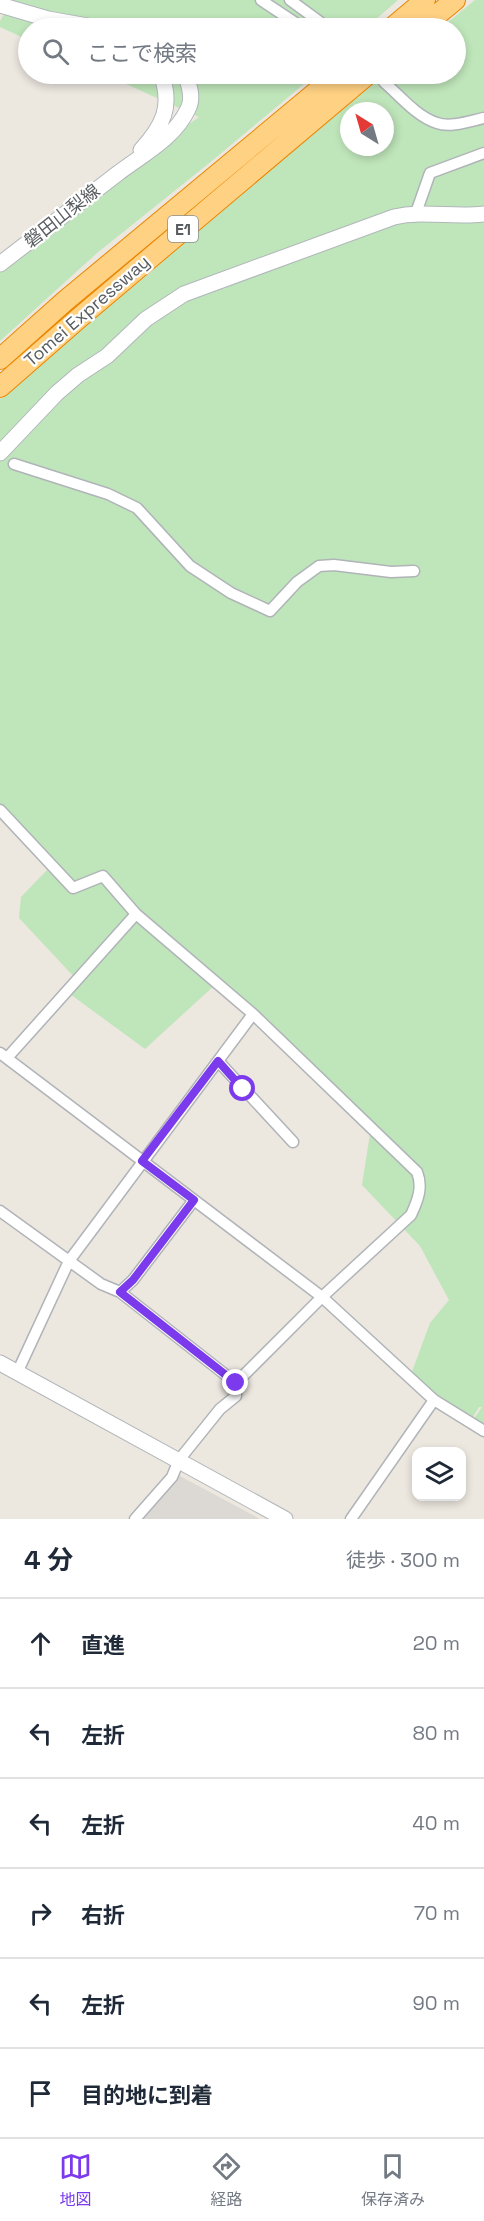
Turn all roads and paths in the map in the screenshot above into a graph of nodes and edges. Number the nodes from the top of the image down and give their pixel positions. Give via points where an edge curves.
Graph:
1 (261, 0) edge
2 (290, 0) edge
3 (425, 0) edge
4 (455, 0) edge
5 (0, 5) edge
6 (45, 18) edge
7 (288, 18) edge
8 (315, 18) edge
9 (404, 18) edge
10 (433, 18) edge
11 (165, 84) edge
12 (189, 84) edge
13 (326, 84) edge
14 (369, 84) edge
15 (383, 84) edge
16 (484, 118) edge
17 (484, 153) edge
18 (125, 168) junction
19 (416, 213) junction
20 (484, 214) edge
21 (0, 264) edge
22 (0, 359) edge
23 (0, 387) edge
24 (0, 453) edge
25 (14, 464) dead end
26 (414, 571) dead end
27 (0, 810) edge
28 (136, 914) junction
29 (254, 1014) junction
30 (3, 1056) edge
31 (218, 1061) junction
32 (293, 1142) dead end
33 (142, 1161) junction
34 (194, 1200) junction
35 (0, 1211) edge
36 (69, 1261) junction
37 (120, 1292) junction
38 (322, 1297) junction
39 (0, 1363) edge
40 (17, 1373) junction
41 (236, 1383) junction
42 (434, 1400) junction
43 (484, 1431) edge
44 (179, 1460) junction
45 (135, 1519) edge
46 (285, 1519) edge
47 (351, 1519) edge

1 - 7 street
2 - 8 street
3 - 9 highway
4 - 10 highway
5 - 6 street
11 - 18 street, 磐田山梨線 via 167,108 153,137
12 - 18 street, 磐田山梨線 via 190,107 178,125 157,146
13 - 22 highway, Tomei Expressway / E1
14 - 23 highway, Tomei Expressway / E1 via 79,318
15 - 16 street via 437,124
17 - 19 street via 430,173
18 - 21 street, 磐田山梨線
19 - 20 street
19 - 24 street via 394,217 184,294 146,318 106,356 64,387
25 - 26 street via 108,494 137,508 190,566 231,593 270,611 297,582 319,566
27 - 28 street via 73,888 103,876
28 - 29 street
28 - 30 street
29 - 31 street
29 - 38 street via 417,1172 421,1182 411,1215
30 - 33 street
31 - 32 street
31 - 33 street
33 - 34 street
33 - 36 street
34 - 37 street
34 - 38 street
35 - 36 street
36 - 37 street via 101,1284
36 - 40 street
37 - 41 street
38 - 41 street
38 - 42 street
39 - 40 street
40 - 44 street
41 - 44 street via 236,1396 220,1409
42 - 43 street
42 - 47 street
44 - 45 street via 172,1477
44 - 46 street

